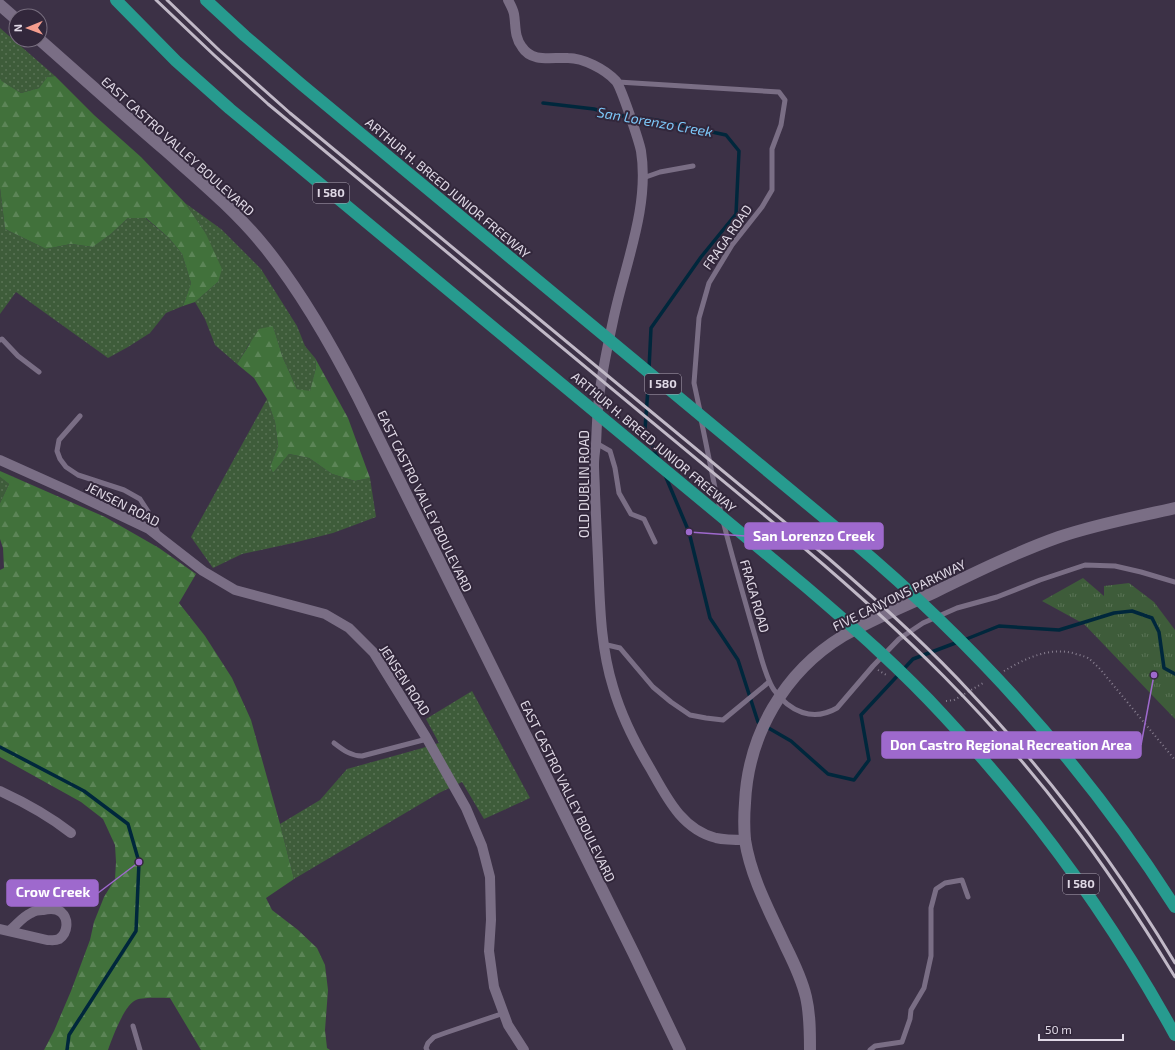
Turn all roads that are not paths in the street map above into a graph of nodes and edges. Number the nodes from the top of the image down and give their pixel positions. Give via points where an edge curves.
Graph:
1 (116, 0) edge
2 (206, 0) edge
3 (508, 0) edge
4 (0, 5) edge
5 (8, 12) edge
6 (48, 47) edge
7 (618, 82) junction
8 (693, 166) dead end
9 (643, 178) junction
10 (0, 340) edge
11 (39, 372) dead end
12 (80, 416) dead end
13 (596, 443) junction
14 (0, 460) edge
15 (1175, 508) edge
16 (160, 537) junction
17 (655, 542) dead end
18 (1175, 582) edge
19 (603, 644) junction
20 (769, 682) junction
21 (427, 739) junction
22 (334, 743) dead end
23 (0, 791) edge
24 (71, 833) dead end
25 (746, 840) junction
26 (968, 898) dead end
27 (1175, 907) edge
28 (5, 930) edge
29 (504, 1013) junction
30 (133, 1026) dead end
31 (1175, 1035) edge
32 (140, 1050) edge
33 (427, 1050) edge
34 (524, 1050) edge
35 (680, 1050) edge
36 (810, 1050) edge
37 (870, 1050) edge

1 - 31 highway, ARTHUR H. BREED JUNIOR FREEWAY / I 580 via 176,61 226,106 842,617 911,682 1020,802 1084,887 1140,973
2 - 27 highway, ARTHUR H. BREED JUNIOR FREEWAY / I 580 via 287,73 900,581 978,657 1064,754 1103,803
3 - 7 street via 514,11 516,35 522,48 531,55 584,60
4 - 5 main road
6 - 35 main road, EAST CASTRO VALLEY BOULEVARD via 235,214 292,283 317,321 358,396
7 - 9 street, OLD DUBLIN ROAD via 641,149
7 - 20 lane, FRAGA ROAD via 779,92 785,100 781,125 772,149 772,190 708,283 699,318 694,383 733,561
8 - 9 lane
9 - 13 street, OLD DUBLIN ROAD via 640,208 613,319 600,389
10 - 11 lane
12 - 16 lane via 59,440 57,451 60,459 78,475 124,490 140,499
13 - 17 lane via 610,451 619,493 632,514 644,519
13 - 19 street, OLD DUBLIN ROAD via 594,464 599,609
14 - 16 street, JENSEN ROAD via 149,529
15 - 25 main road, FIVE CANYONS PARKWAY via 1092,527 1006,558 848,633 818,654 787,686 761,730 747,778 744,826
16 - 21 street, JENSEN ROAD via 202,571 235,590 325,614 349,628 374,653
18 - 20 lane, FRAGA ROAD via 1115,566 1086,565 997,597 957,608 923,623 899,639 844,702 831,712 821,715 798,712 790,707
19 - 20 lane via 620,648 653,687 690,715 723,720
19 - 25 street, OLD DUBLIN ROAD via 613,689 624,716 666,798 678,814 702,833 716,838
21 - 22 lane via 362,756 350,754
21 - 29 street, JENSEN ROAD via 466,808 482,846 490,877 490,959 494,987
23 - 24 street via 55,820
25 - 36 main road, FIVE CANYONS PARKWAY via 758,885 794,963 806,996
26 - 37 lane via 962,880 945,883 936,889 931,908 931,956 926,981 911,1010 902,1042 874,1046
28 - 28 street via 54,940 60,939 67,925 65,916 60,911 50,909 32,912 17,925
29 - 33 lane via 434,1037 428,1043
29 - 34 street, JENSEN ROAD
30 - 32 lane

